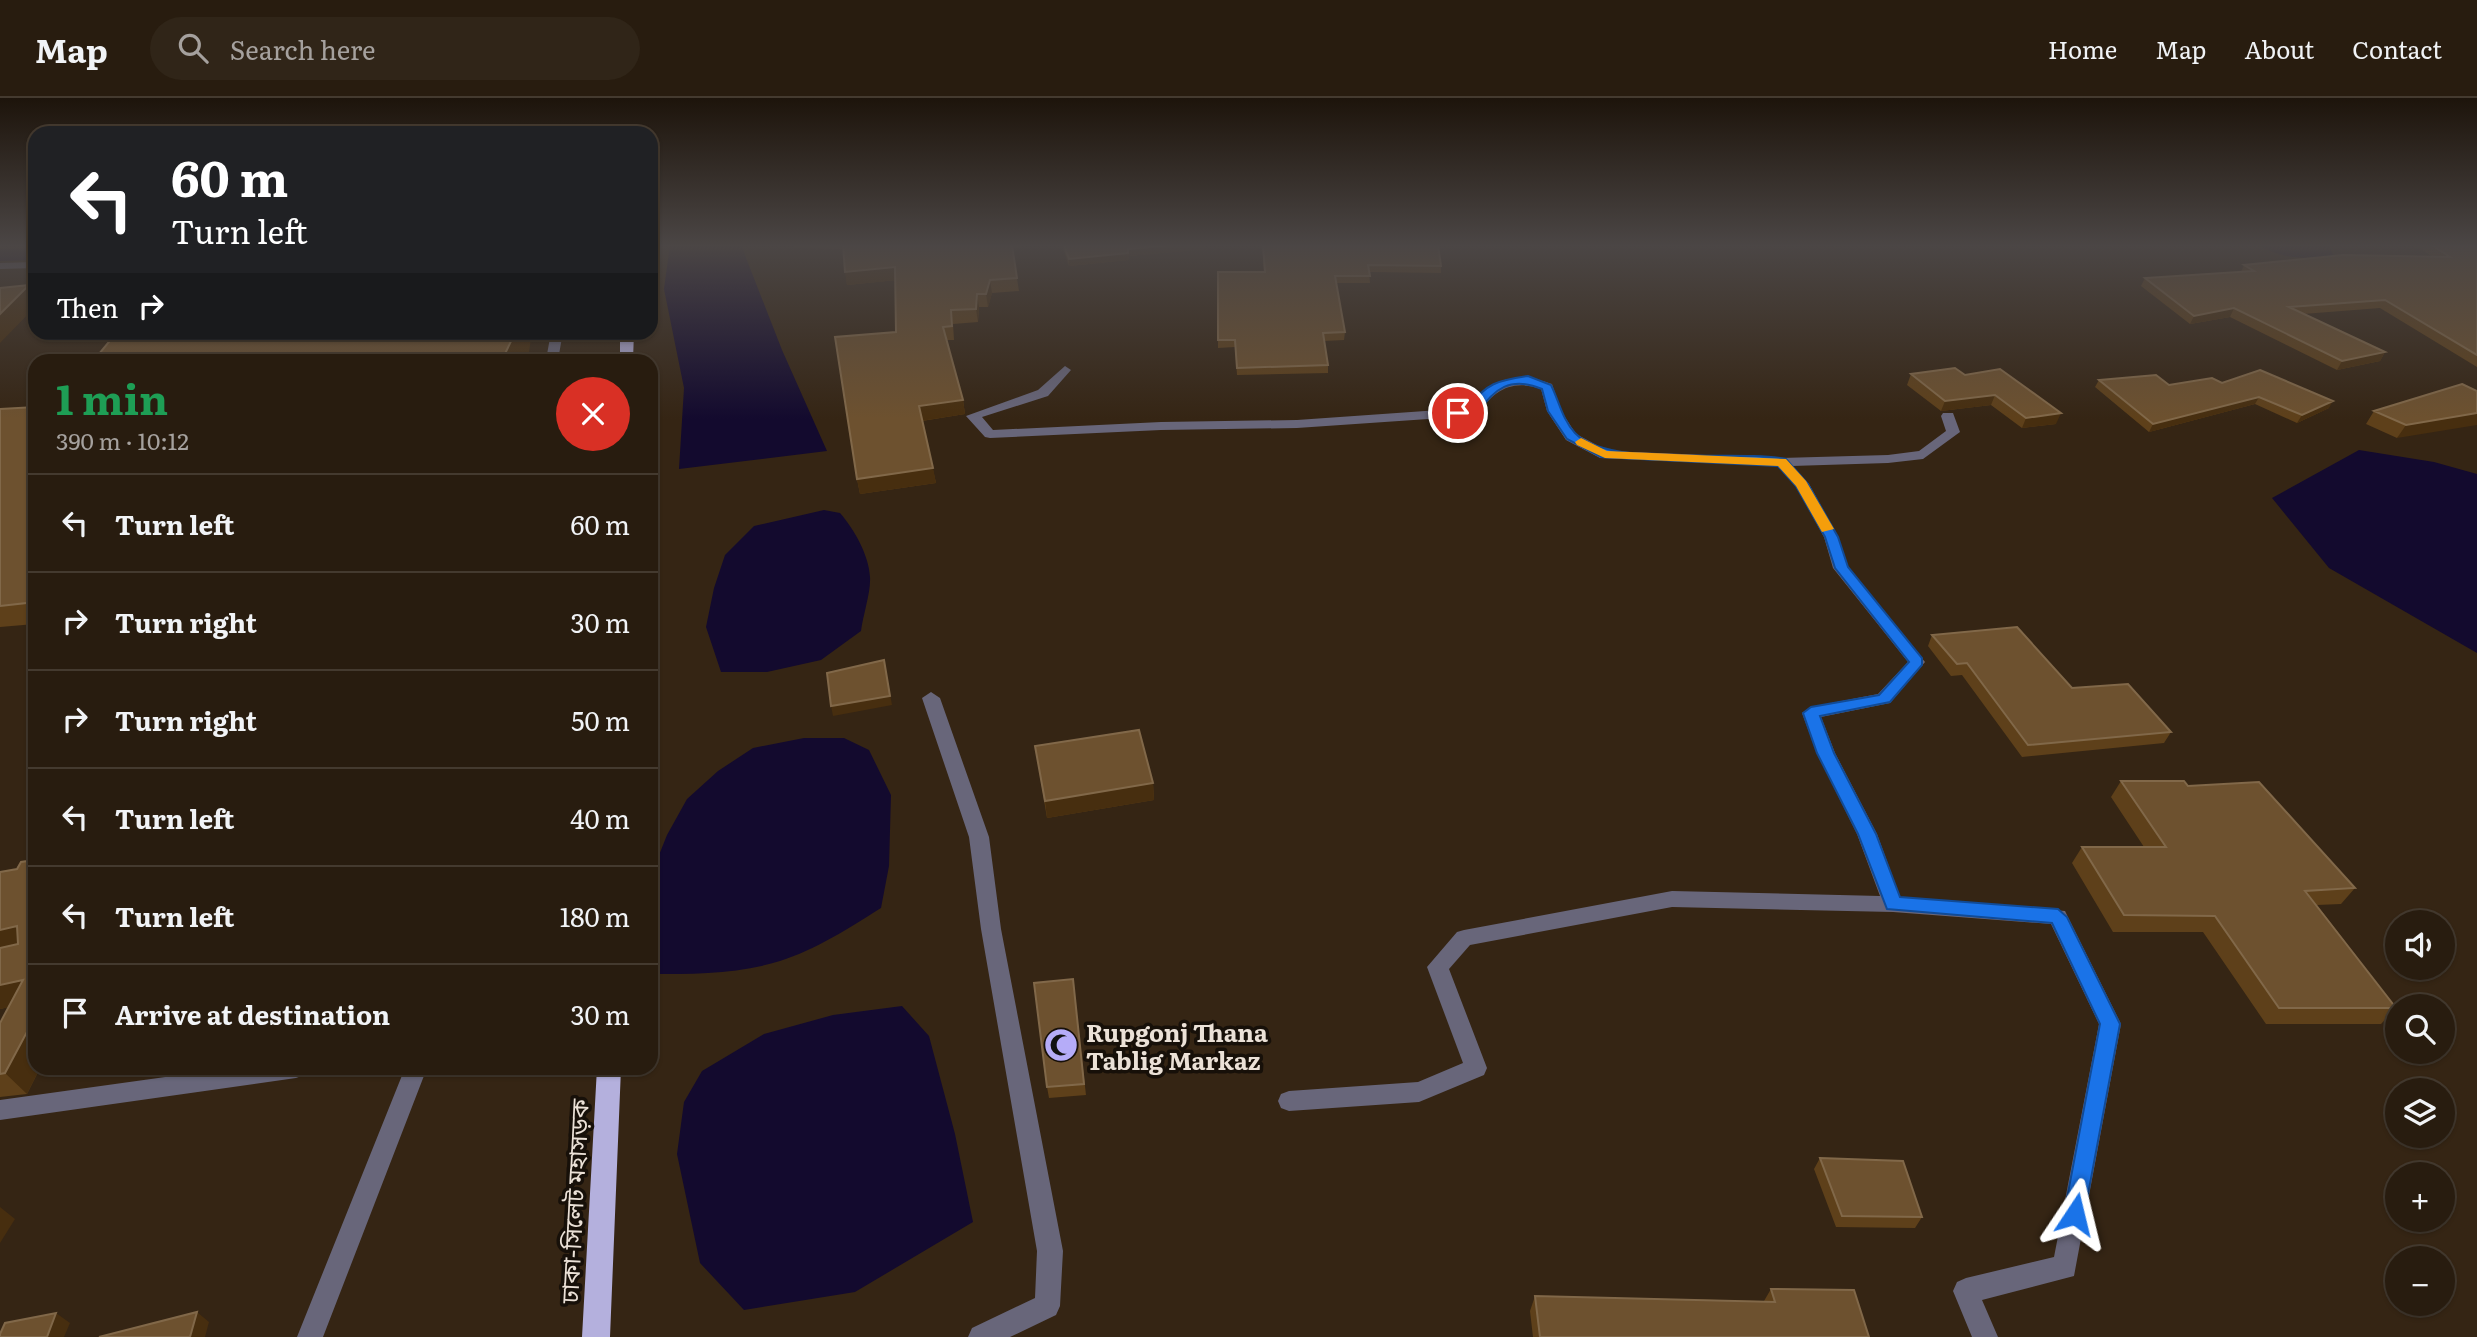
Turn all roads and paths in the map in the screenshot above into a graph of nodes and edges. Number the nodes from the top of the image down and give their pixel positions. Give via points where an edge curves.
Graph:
1 (1065, 370) dead end
2 (1948, 416) edge
3 (1781, 462) junction
4 (931, 698) dead end
5 (1893, 904) junction
6 (247, 1075) edge
7 (413, 1075) edge
8 (609, 1075) edge
9 (1289, 1101) dead end
10 (0, 1110) edge
11 (310, 1337) edge
12 (596, 1337) edge
13 (981, 1337) edge
14 (1985, 1337) edge

1 - 3 street via 1043,393 973,416 990,434 1297,424 1472,412 1483,395 1498,384 1528,379 1547,387 1554,411 1571,437 1605,455
2 - 3 street via 1953,432 1923,455
3 - 5 street via 1802,484 1832,537 1842,568 1917,662 1884,699 1811,713 1867,834
4 - 13 street via 978,837 1050,1251 1047,1306
5 - 9 street via 1672,899 1464,938 1438,967 1476,1068 1419,1092
5 - 14 street via 2058,917 2110,1024 2066,1267 1966,1291
6 - 10 street
7 - 11 street
8 - 12 highway, ঢাকা-সিলেট মহাসড়ক

